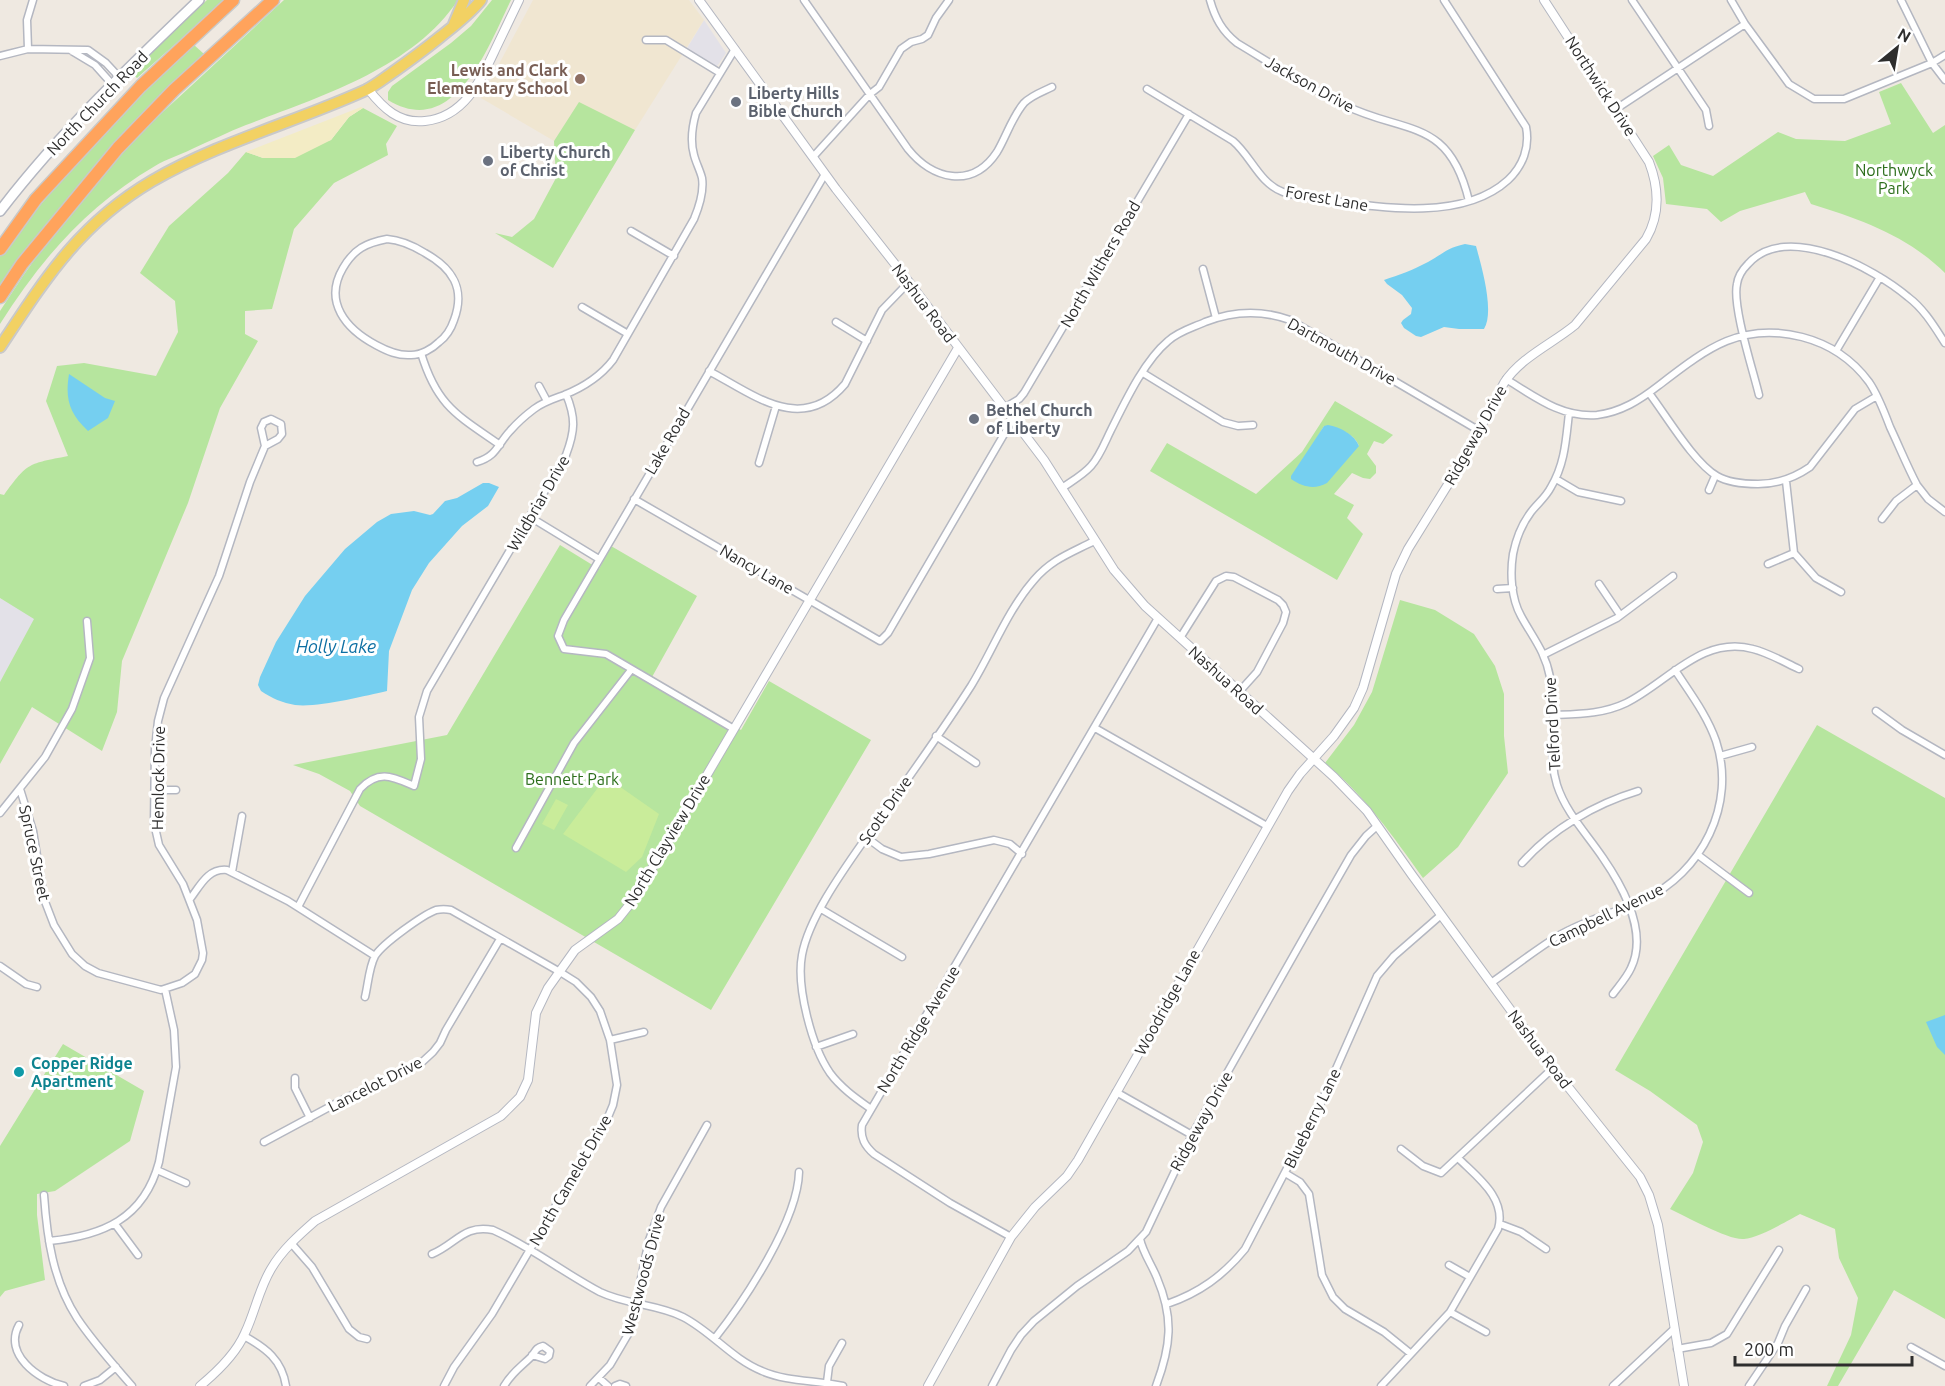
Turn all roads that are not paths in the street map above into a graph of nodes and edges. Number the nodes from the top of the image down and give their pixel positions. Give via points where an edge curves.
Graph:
1 (33, 0) edge
2 (199, 0) edge
3 (233, 0) edge
4 (273, 0) edge
5 (464, 0) edge
6 (481, 0) edge
7 (519, 0) edge
8 (699, 0) edge
9 (804, 0) edge
10 (949, 0) edge
11 (1210, 0) edge
12 (1444, 0) edge
13 (1544, 0) edge
14 (1632, 0) edge
15 (1731, 0) edge
16 (1900, 0) edge
17 (1745, 24) junction
18 (453, 26) junction
19 (645, 40) dead end
20 (28, 49) junction
21 (735, 49) junction
22 (69, 50) junction
23 (1945, 55) edge
24 (0, 56) edge
25 (1932, 63) junction
26 (1677, 68) junction
27 (720, 73) junction
28 (116, 80) junction
29 (1945, 80) edge
30 (1052, 87) dead end
31 (368, 89) junction
32 (1147, 89) dead end
33 (870, 94) junction
34 (1616, 109) junction
35 (1189, 114) junction
36 (1709, 126) dead end
37 (813, 157) junction
38 (825, 174) junction
39 (1654, 175) joint
40 (1469, 201) junction
41 (0, 211) edge
42 (630, 231) dead end
43 (0, 249) edge
44 (674, 256) junction
45 (1203, 269) dead end
46 (1880, 277) junction
47 (909, 282) junction
48 (0, 297) edge
49 (582, 308) dead end
50 (1216, 318) junction
51 (836, 322) dead end
52 (628, 334) junction
53 (1744, 334) junction
54 (867, 340) junction
55 (1945, 343) edge
56 (0, 347) edge
57 (958, 348) junction
58 (1836, 351) junction
59 (421, 353) junction
60 (709, 371) junction
61 (1143, 373) junction
62 (1506, 379) junction
63 (539, 386) dead end
64 (1649, 393) junction
65 (566, 394) junction
66 (1759, 395) dead end
67 (1877, 396) junction
68 (547, 401) junction
69 (776, 406) junction
70 (1004, 408) junction
71 (1569, 413) junction
72 (1013, 419) junction
73 (1253, 425) dead end
74 (1478, 430) junction
75 (500, 445) junction
76 (265, 447) junction
77 (477, 462) dead end
78 (759, 463) dead end
79 (1715, 476) junction
80 (1556, 479) junction
81 (1786, 481) junction
82 (1917, 485) junction
83 (1062, 488) junction
84 (1709, 490) dead end
85 (634, 499) junction
86 (1621, 501) dead end
87 (1943, 510) edge
88 (530, 517) junction
89 (1882, 519) dead end
90 (1094, 541) junction
91 (1794, 553) junction
92 (599, 559) junction
93 (1768, 564) dead end
94 (1673, 576) dead end
95 (1599, 584) dead end
96 (1513, 588) junction
97 (1497, 589) dead end
98 (1841, 592) dead end
99 (810, 600) junction
100 (1620, 615) junction
101 (1158, 618) junction
102 (87, 621) dead end
103 (1180, 638) junction
104 (1544, 655) junction
105 (631, 669) junction
106 (1799, 669) dead end
107 (1675, 670) junction
108 (1239, 692) junction
109 (1876, 711) dead end
110 (1554, 715) junction
111 (1095, 728) junction
112 (734, 729) junction
113 (936, 736) junction
114 (1752, 747) dead end
115 (1945, 755) edge
116 (1720, 756) junction
117 (1313, 759) junction
118 (976, 763) dead end
119 (20, 789) junction
120 (155, 790) junction
121 (176, 790) dead end
122 (1638, 791) dead end
123 (0, 813) edge
124 (242, 816) dead end
125 (1575, 820) junction
126 (1268, 826) junction
127 (1377, 826) junction
128 (866, 837) junction
129 (516, 848) dead end
130 (1022, 854) junction
131 (1698, 855) junction
132 (1522, 863) dead end
133 (232, 872) junction
134 (1749, 893) dead end
135 (190, 899) junction
136 (1628, 905) junction
137 (298, 907) junction
138 (821, 909) junction
139 (1441, 915) junction
140 (500, 939) junction
141 (375, 956) junction
142 (902, 957) dead end
143 (0, 966) edge
144 (560, 972) junction
145 (1491, 983) junction
146 (37, 987) dead end
147 (165, 989) junction
148 (1613, 994) dead end
149 (365, 997) dead end
150 (644, 1032) dead end
151 (853, 1034) dead end
152 (610, 1040) junction
153 (816, 1047) junction
154 (1553, 1068) junction
155 (296, 1078) dead end
156 (1116, 1092) junction
157 (872, 1108) junction
158 (310, 1118) junction
159 (707, 1125) dead end
160 (1192, 1135) junction
161 (264, 1142) dead end
162 (1401, 1149) dead end
163 (1458, 1158) junction
164 (157, 1170) junction
165 (799, 1172) dead end
166 (1285, 1173) junction
167 (186, 1183) dead end
168 (44, 1195) dead end
169 (115, 1224) junction
170 (1500, 1224) junction
171 (1011, 1237) junction
172 (1140, 1239) junction
173 (49, 1241) junction
174 (291, 1243) junction
175 (1546, 1249) dead end
176 (529, 1250) junction
177 (1779, 1250) dead end
178 (432, 1254) dead end
179 (138, 1255) dead end
180 (1449, 1265) dead end
181 (1470, 1277) junction
182 (1806, 1289) dead end
183 (637, 1304) junction
184 (1167, 1304) junction
185 (1450, 1312) junction
186 (19, 1324) dead end
187 (1674, 1329) junction
188 (1486, 1332) dead end
189 (244, 1336) junction
190 (715, 1338) junction
191 (368, 1339) dead end
192 (842, 1343) dead end
193 (1911, 1347) dead end
194 (1677, 1349) junction
195 (1410, 1353) junction
196 (532, 1355) dead end
197 (1945, 1366) edge
198 (116, 1367) junction
199 (599, 1378) junction
200 (827, 1382) junction
201 (64, 1386) edge
202 (84, 1386) edge
203 (132, 1386) edge
204 (200, 1386) edge
205 (286, 1386) edge
206 (444, 1386) edge
207 (504, 1386) edge
208 (590, 1386) edge
209 (608, 1386) edge
210 (615, 1386) edge
211 (626, 1386) edge
212 (843, 1386) edge
213 (928, 1386) edge
214 (992, 1386) edge
215 (1156, 1386) edge
216 (1381, 1386) edge
217 (1613, 1386) edge
218 (1684, 1386) edge
219 (1749, 1386) edge

1 - 20 street via 27,20
2 - 28 main road, North Church Road
3 - 43 highway via 141,86 36,199
4 - 48 highway via 174,90 118,148 22,264
5 - 18 main road
6 - 18 main road
7 - 31 street via 476,89 445,117 408,121 381,106
8 - 21 street, Nashua Road
9 - 33 street
10 - 33 street via 930,32 901,49 879,87
11 - 40 street, Jackson Drive via 1218,22 1237,43 1343,105 1418,130 1437,141 1458,165
12 - 40 street, Forest Lane via 1527,131 1526,151 1518,169 1494,191
13 - 34 street, Northwick Drive
14 - 26 street
15 - 17 street
16 - 25 street
17 - 25 street via 1789,84 1814,99 1844,99
17 - 26 street
18 - 31 main road
19 - 27 street via 666,40
20 - 22 street
20 - 24 street
21 - 27 street
21 - 37 street, Nashua Road
22 - 28 street
22 - 28 street via 88,50 106,63
23 - 25 street
25 - 29 street
26 - 34 street
26 - 36 street via 1706,110
27 - 44 street via 694,120 692,141 702,179 700,198 694,219
28 - 41 main road, North Church Road
30 - 33 street via 1034,96 1018,111 996,152 981,169 958,176 941,174 918,162
31 - 56 main road via 190,161 121,202 94,223 63,256
32 - 35 street, Forest Lane
33 - 37 street
34 - 39 street, Northwick Drive
35 - 40 street, Forest Lane via 1236,143 1264,180 1285,193 1390,207 1441,207
35 - 70 street, North Withers Road via 1024,393
37 - 38 street, Nashua Road
38 - 47 street, Nashua Road
38 - 60 street, Lake Road
39 - 62 street, Ridgeway Drive via 1656,209 1646,239 1575,325
42 - 44 street
44 - 52 street
45 - 50 street
46 - 53 street via 1860,265 1809,249 1768,250 1755,256 1737,281 1737,306
46 - 55 street via 1921,308
46 - 58 street
47 - 54 street via 882,310
47 - 57 street, Nashua Road
49 - 52 street
50 - 61 street, Dartmouth Drive via 1169,340
50 - 74 street, Dartmouth Drive via 1253,312 1290,320
51 - 54 street
52 - 65 street via 603,372
53 - 58 street via 1793,334
53 - 64 street via 1703,352
53 - 66 street
54 - 69 street via 850,377 829,400 807,409
57 - 70 street, Nashua Road
57 - 99 street, North Clayview Drive
58 - 67 street via 1859,369
59 - 59 street via 448,334 458,311 459,294 448,270 403,242 387,239 362,246 344,265 337,281 342,315 350,328 385,350
59 - 75 street via 436,392 452,411
60 - 69 street
60 - 85 street, Lake Road
61 - 73 street via 1223,422
61 - 83 street, Dartmouth Drive via 1092,466
62 - 71 street
62 - 74 street, Ridgeway Drive
63 - 68 street
64 - 71 street via 1605,414
64 - 79 street
65 - 68 street
65 - 88 street, Wildbriar Drive via 574,413 571,441
67 - 81 street via 1855,409 1810,467
67 - 82 street
68 - 75 street via 509,432
69 - 78 street
70 - 72 street, Nashua Road
71 - 80 street, Telford Drive
72 - 83 street, Nashua Road
72 - 99 street, Nancy Lane via 888,633 880,640
74 - 117 street, Ridgeway Drive via 1457,472 1407,549 1354,708
75 - 77 street via 489,459
76 - 76 street via 282,434 281,424 275,420 262,425
76 - 120 street, Hemlock Drive via 219,576 160,710
79 - 81 street via 1743,483
79 - 84 street
80 - 86 street via 1578,492
80 - 96 street, Telford Drive via 1520,532 1512,564
81 - 91 street
82 - 87 street
82 - 89 street via 1896,501
83 - 90 street, Nashua Road
85 - 92 street, Lake Road
85 - 99 street, Nancy Lane
88 - 92 street
88 - 137 street, Wildbriar Drive via 427,691 419,717 421,759 414,786 382,776 360,789
90 - 101 street, Nashua Road via 1127,586
90 - 113 street, Scott Drive via 1067,553 1029,586 972,684
91 - 93 street
91 - 98 street via 1816,578
92 - 105 street, Lake Road via 559,629 558,640 564,649 606,654
94 - 100 street
95 - 100 street
96 - 97 street
96 - 104 street, Telford Drive via 1521,616
99 - 112 street, North Clayview Drive
100 - 104 street
101 - 103 street, Nashua Road
101 - 111 street, North Ridge Avenue
102 - 119 street via 90,658 77,699 45,757
103 - 108 street, Nashua Road
103 - 108 street via 1216,581 1223,577 1234,577 1281,602 1286,612 1283,623 1257,672
104 - 110 street, Telford Drive
105 - 112 street
105 - 129 street via 574,743
106 - 107 street via 1755,649 1738,647 1699,656
107 - 110 street via 1617,706
107 - 116 street, Campbell Avenue via 1710,725
108 - 117 street, Nashua Road
109 - 115 street
110 - 125 street, Telford Drive via 1554,777
111 - 126 street
111 - 130 street, North Ridge Avenue
112 - 144 street, North Clayview Drive via 634,899 618,919 575,950
113 - 118 street
113 - 128 street, Scott Drive
114 - 116 street
116 - 131 street, Campbell Avenue via 1720,805 1712,831
117 - 126 street, Woodridge Lane via 1287,791
117 - 127 street, Nashua Road via 1348,791
119 - 123 street
119 - 147 street, Spruce Street via 33,831 46,907 72,954 98,972
120 - 121 street
120 - 135 street, Hemlock Drive via 154,823 159,845
122 - 125 street
124 - 133 street
125 - 132 street
125 - 136 street, Telford Drive via 1612,872
126 - 156 street, Woodridge Lane
127 - 139 street, Nashua Road
127 - 160 street, Ridgeway Drive via 1351,855
128 - 130 street via 901,857 994,840 1010,844
128 - 138 street, Scott Drive
130 - 157 street, North Ridge Avenue
131 - 134 street
131 - 136 street, Campbell Avenue via 1670,883
133 - 135 street via 219,870 209,874
133 - 137 street
135 - 147 street, Hemlock Drive via 203,944 202,960 188,980
136 - 145 street, Campbell Avenue via 1559,935
136 - 148 street, Telford Drive via 1636,931 1636,950 1631,969
137 - 141 street
138 - 142 street
138 - 153 street, Scott Drive via 802,956 802,983
139 - 145 street, Nashua Road
139 - 166 street, Blueberry Lane via 1377,976
140 - 141 street, North Camelot Drive via 454,911 438,909 396,935
140 - 144 street, North Camelot Drive
140 - 158 street, Lancelot Drive via 433,1052 420,1064
141 - 149 street
143 - 146 street
144 - 152 street, North Camelot Drive via 591,997
144 - 174 street, North Clayview Drive via 536,1013 528,1080 520,1097 501,1116 315,1221
145 - 154 street, Nashua Road
147 - 164 street via 174,1030 176,1067
150 - 152 street
151 - 153 street
152 - 176 street, North Camelot Drive via 617,1085 613,1105
153 - 157 street, Scott Drive via 831,1074
154 - 163 street
154 - 187 street, Nashua Road via 1640,1177 1649,1195 1658,1225
155 - 158 street via 295,1088
156 - 160 street
156 - 171 street, Woodridge Lane via 1067,1176
157 - 171 street, North Ridge Avenue via 861,1129 868,1149 919,1184
158 - 161 street, Lancelot Drive
159 - 183 street, Westwoods Drive via 661,1207 649,1240
160 - 172 street, Ridgeway Drive
162 - 163 street via 1423,1166 1441,1173
163 - 170 street via 1493,1194
164 - 167 street
164 - 169 street via 139,1203
165 - 190 street via 798,1188 764,1267
166 - 184 street, Blueberry Lane via 1253,1236 1235,1261 1204,1288
166 - 195 street via 1300,1182 1309,1194 1322,1275 1333,1297
168 - 173 street
169 - 173 street via 82,1237
169 - 179 street
170 - 175 street
170 - 181 street
171 - 213 street
172 - 184 street
172 - 214 street, Ridgeway Drive via 1034,1321 1011,1350
173 - 198 street via 70,1306
174 - 189 street, North Clayview Drive via 263,1283
174 - 191 street via 312,1267 349,1329
176 - 178 street via 494,1230 477,1228
176 - 183 street via 602,1293
176 - 206 street, North Camelot Drive
177 - 194 street via 1727,1334 1711,1343
180 - 181 street
181 - 185 street
182 - 219 street via 1778,1343
183 - 190 street via 663,1308
183 - 199 street, Westwoods Drive via 625,1342
184 - 215 street via 1169,1341
185 - 188 street
185 - 195 street
186 - 201 street via 14,1342 25,1363
187 - 194 street, Nashua Road
187 - 217 street
189 - 204 street, North Clayview Drive via 220,1369
189 - 205 street via 277,1360
190 - 200 street via 732,1354 762,1371 789,1379
192 - 200 street via 829,1366
193 - 197 street
194 - 218 street, Nashua Road
195 - 216 street
196 - 207 street via 514,1370
198 - 202 street via 100,1380
198 - 203 street
199 - 208 street, Westwoods Drive
199 - 209 street
200 - 212 street
210 - 211 street

